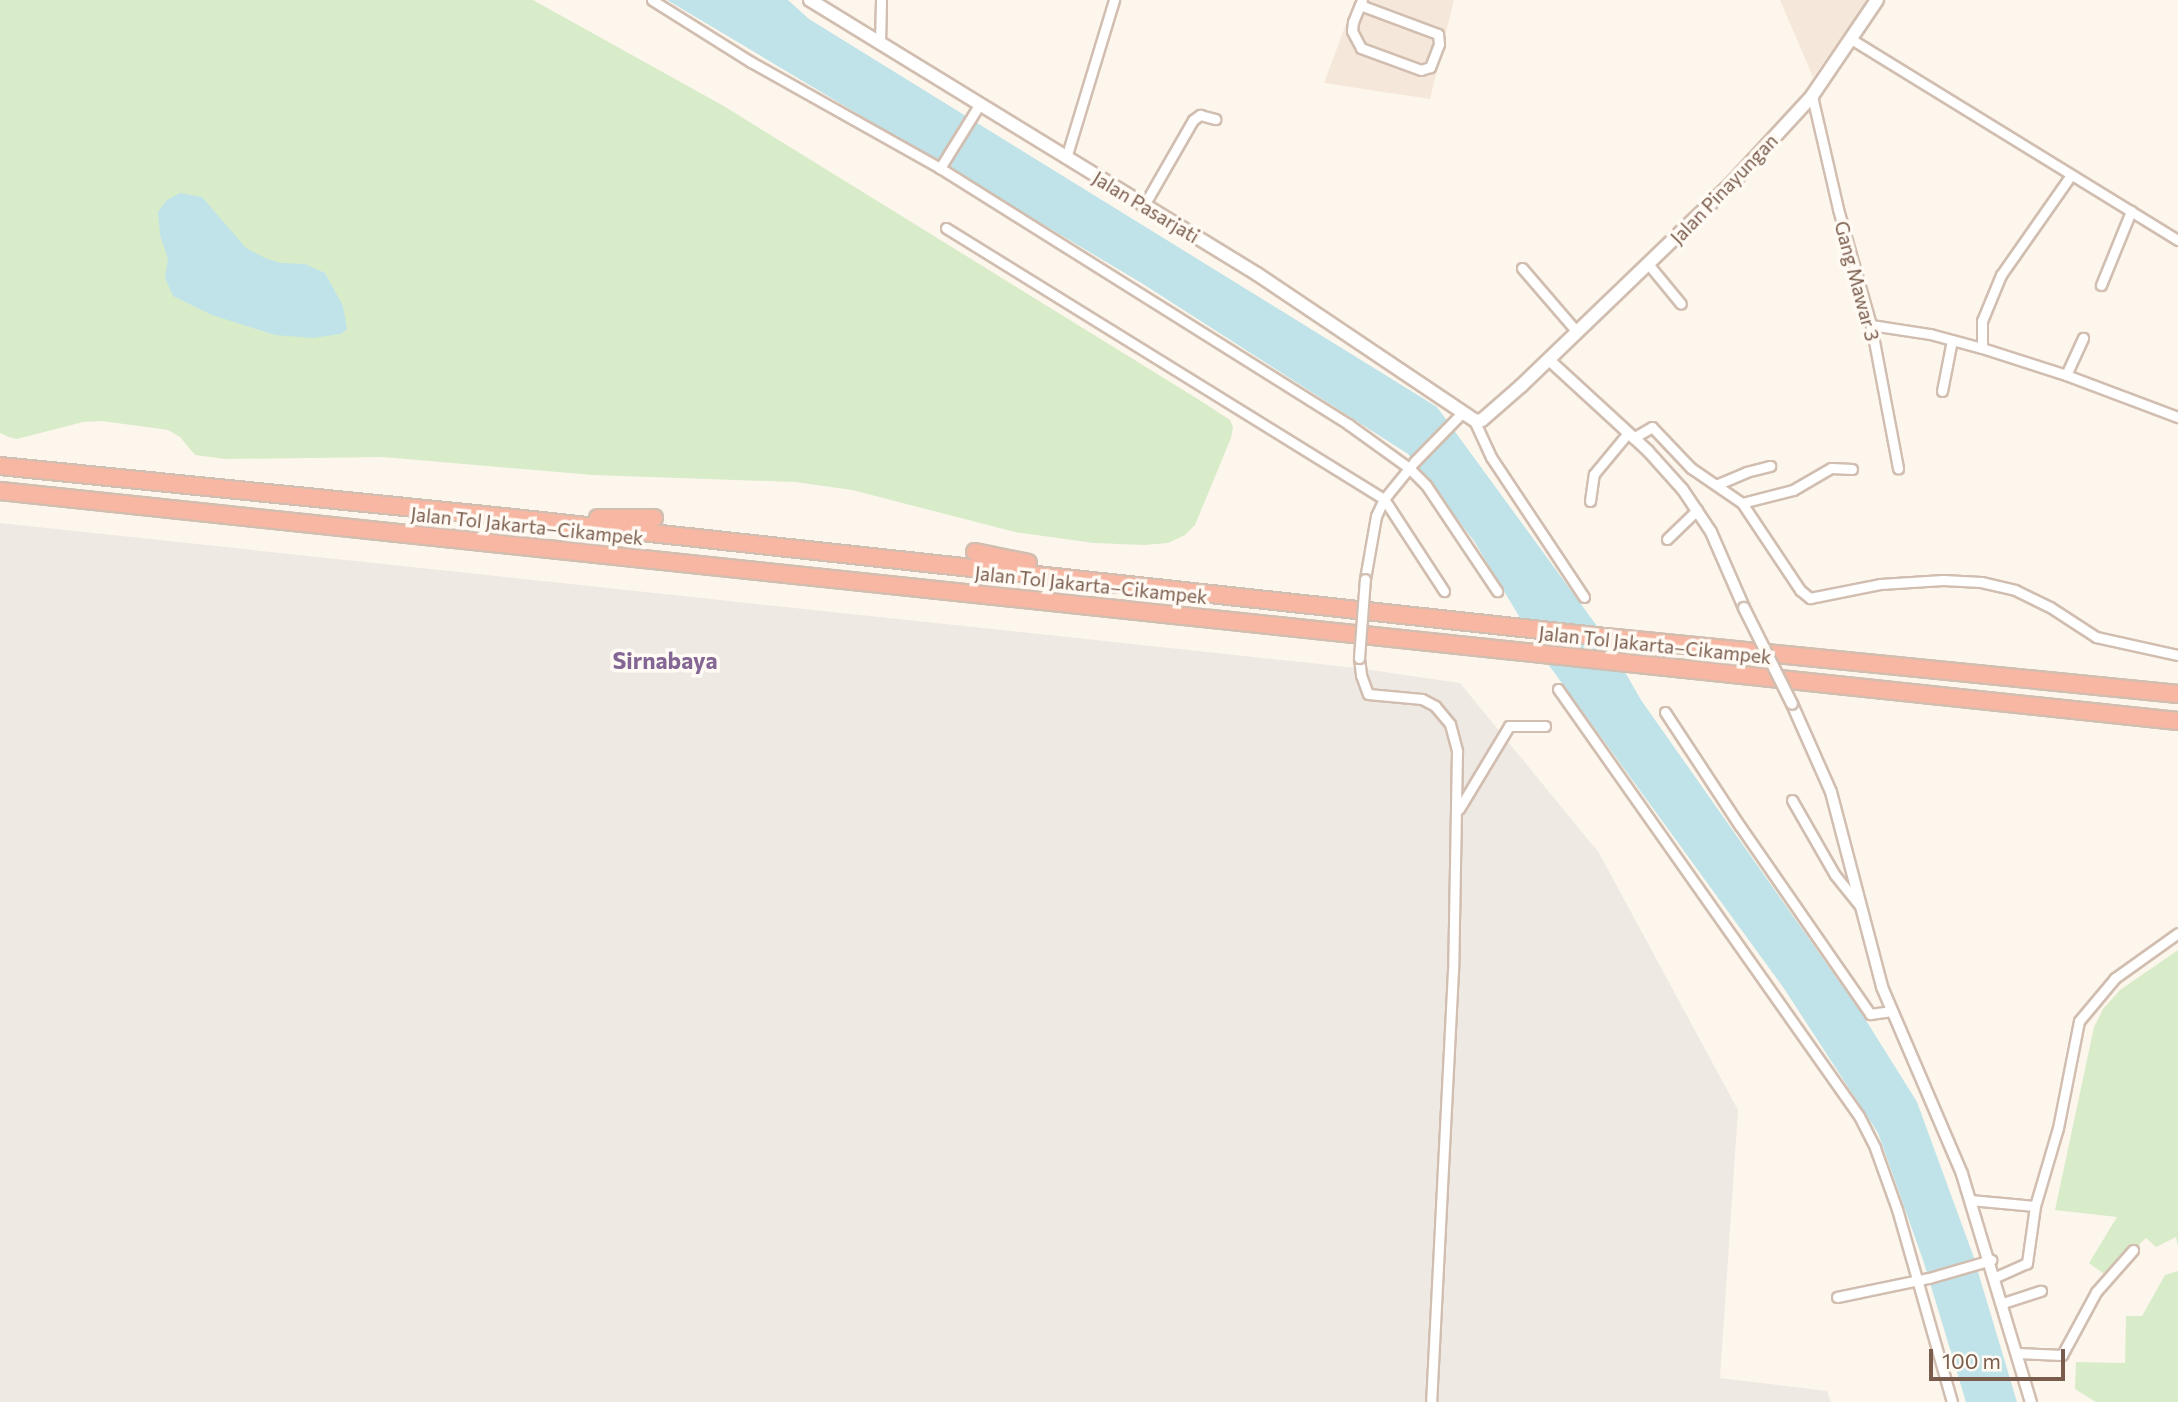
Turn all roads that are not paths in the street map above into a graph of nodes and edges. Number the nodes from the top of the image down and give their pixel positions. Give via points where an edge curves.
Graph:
1 (652, 0) edge
2 (810, 0) edge
3 (881, 0) edge
4 (1114, 0) edge
5 (1877, 0) edge
6 (1361, 2) edge
7 (1852, 39) junction
8 (880, 44) junction
9 (1812, 96) junction
10 (979, 104) junction
11 (1215, 119) dead end
12 (1066, 158) junction
13 (940, 168) junction
14 (2071, 175) junction
15 (1143, 207) junction
16 (2131, 211) junction
17 (946, 228) dead end
18 (2178, 240) edge
19 (1649, 265) junction
20 (1522, 268) dead end
21 (2101, 285) dead end
22 (1681, 304) dead end
23 (1871, 325) junction
24 (1577, 332) junction
25 (2083, 338) dead end
26 (1952, 340) junction
27 (1982, 348) junction
28 (1549, 359) junction
29 (2066, 375) junction
30 (1942, 391) dead end
31 (2178, 417) edge
32 (1466, 418) junction
33 (1630, 435) junction
34 (1412, 464) junction
35 (0, 466) edge
36 (1770, 466) dead end
37 (1898, 468) dead end
38 (1852, 469) dead end
39 (1716, 485) junction
40 (0, 491) edge
41 (1384, 499) junction
42 (1590, 501) dead end
43 (1742, 503) junction
44 (1697, 510) junction
45 (505, 517) junction
46 (654, 518) dead end
47 (1667, 538) dead end
48 (975, 552) dead end
49 (1079, 578) junction
50 (1444, 591) dead end
51 (1497, 592) dead end
52 (1584, 597) dead end
53 (2178, 655) edge
54 (1558, 690) dead end
55 (2178, 694) edge
56 (1665, 712) dead end
57 (2178, 721) edge
58 (1545, 726) dead end
59 (1792, 800) dead end
60 (1457, 813) junction
61 (1862, 907) junction
62 (2178, 933) edge
63 (1892, 1010) junction
64 (1970, 1200) junction
65 (2035, 1206) junction
66 (2133, 1250) dead end
67 (1991, 1260) junction
68 (1996, 1277) junction
69 (1924, 1278) junction
70 (2040, 1291) dead end
71 (1837, 1297) dead end
72 (2003, 1303) junction
73 (2017, 1353) junction
74 (1431, 1402) edge
75 (1952, 1402) edge
76 (2031, 1402) edge

1 - 13 street via 762,69
2 - 8 main road, Jalan Pasarjati
3 - 8 street
4 - 12 street
5 - 7 main road, Jalan Pinayungan
6 - 6 street via 1352,31 1361,48 1421,70 1430,67 1438,34
7 - 9 main road, Jalan Pinayungan
7 - 14 street
8 - 10 main road, Jalan Pasarjati
9 - 19 main road, Jalan Pinayungan
9 - 23 street, Gang Mawar 3
10 - 12 main road, Jalan Pasarjati
10 - 13 street
11 - 15 street via 1200,115 1193,120
12 - 15 main road, Jalan Pasarjati
13 - 34 street
14 - 16 street
14 - 27 street via 2001,275 1982,321
15 - 32 main road, Jalan Pasarjati via 1257,274
16 - 18 street
16 - 21 street
17 - 41 street
19 - 22 street
19 - 24 main road, Jalan Pinayungan
20 - 24 street
23 - 26 street
23 - 37 street, Gang Mawar 3
24 - 28 main road, Jalan Pinayungan
25 - 29 street
26 - 27 street
26 - 30 street
27 - 29 street
28 - 32 main road, Jalan Pinayungan via 1482,420
28 - 33 street
29 - 31 street
32 - 34 street
32 - 52 street
33 - 39 street via 1652,427 1690,468
33 - 42 street via 1594,474
33 - 44 street via 1672,476
34 - 41 street
34 - 51 street
35 - 45 highway, Jalan Tol Jakarta–Cikampek
36 - 39 street
38 - 43 street via 1831,468 1793,490
39 - 43 street
40 - 57 highway, Jalan Tol Jakarta–Cikampek
41 - 50 street
41 - 60 street, bridge via 1376,516 1365,579 1361,675 1368,694 1422,699 1447,718 1457,751
43 - 53 street via 1810,598 1881,584 1981,582 2015,590 2096,637
44 - 47 street
44 - 61 street, bridge via 1721,551 1831,792
45 - 46 highway
45 - 49 highway, Jalan Tol Jakarta–Cikampek
48 - 49 highway
49 - 55 highway, Jalan Tol Jakarta–Cikampek
54 - 69 street via 1859,1116
56 - 63 street via 1870,1014
58 - 60 street via 1509,726
59 - 61 street via 1835,874
60 - 74 street
61 - 63 street
62 - 65 street via 2115,978 2079,1021 2058,1128
63 - 64 street via 1943,1125
64 - 65 street
64 - 67 street
65 - 68 street via 2027,1263
66 - 73 street via 2096,1292 2062,1355
67 - 68 street
67 - 69 street
68 - 72 street
69 - 71 street
69 - 75 street
70 - 72 street
72 - 73 street
73 - 76 street

